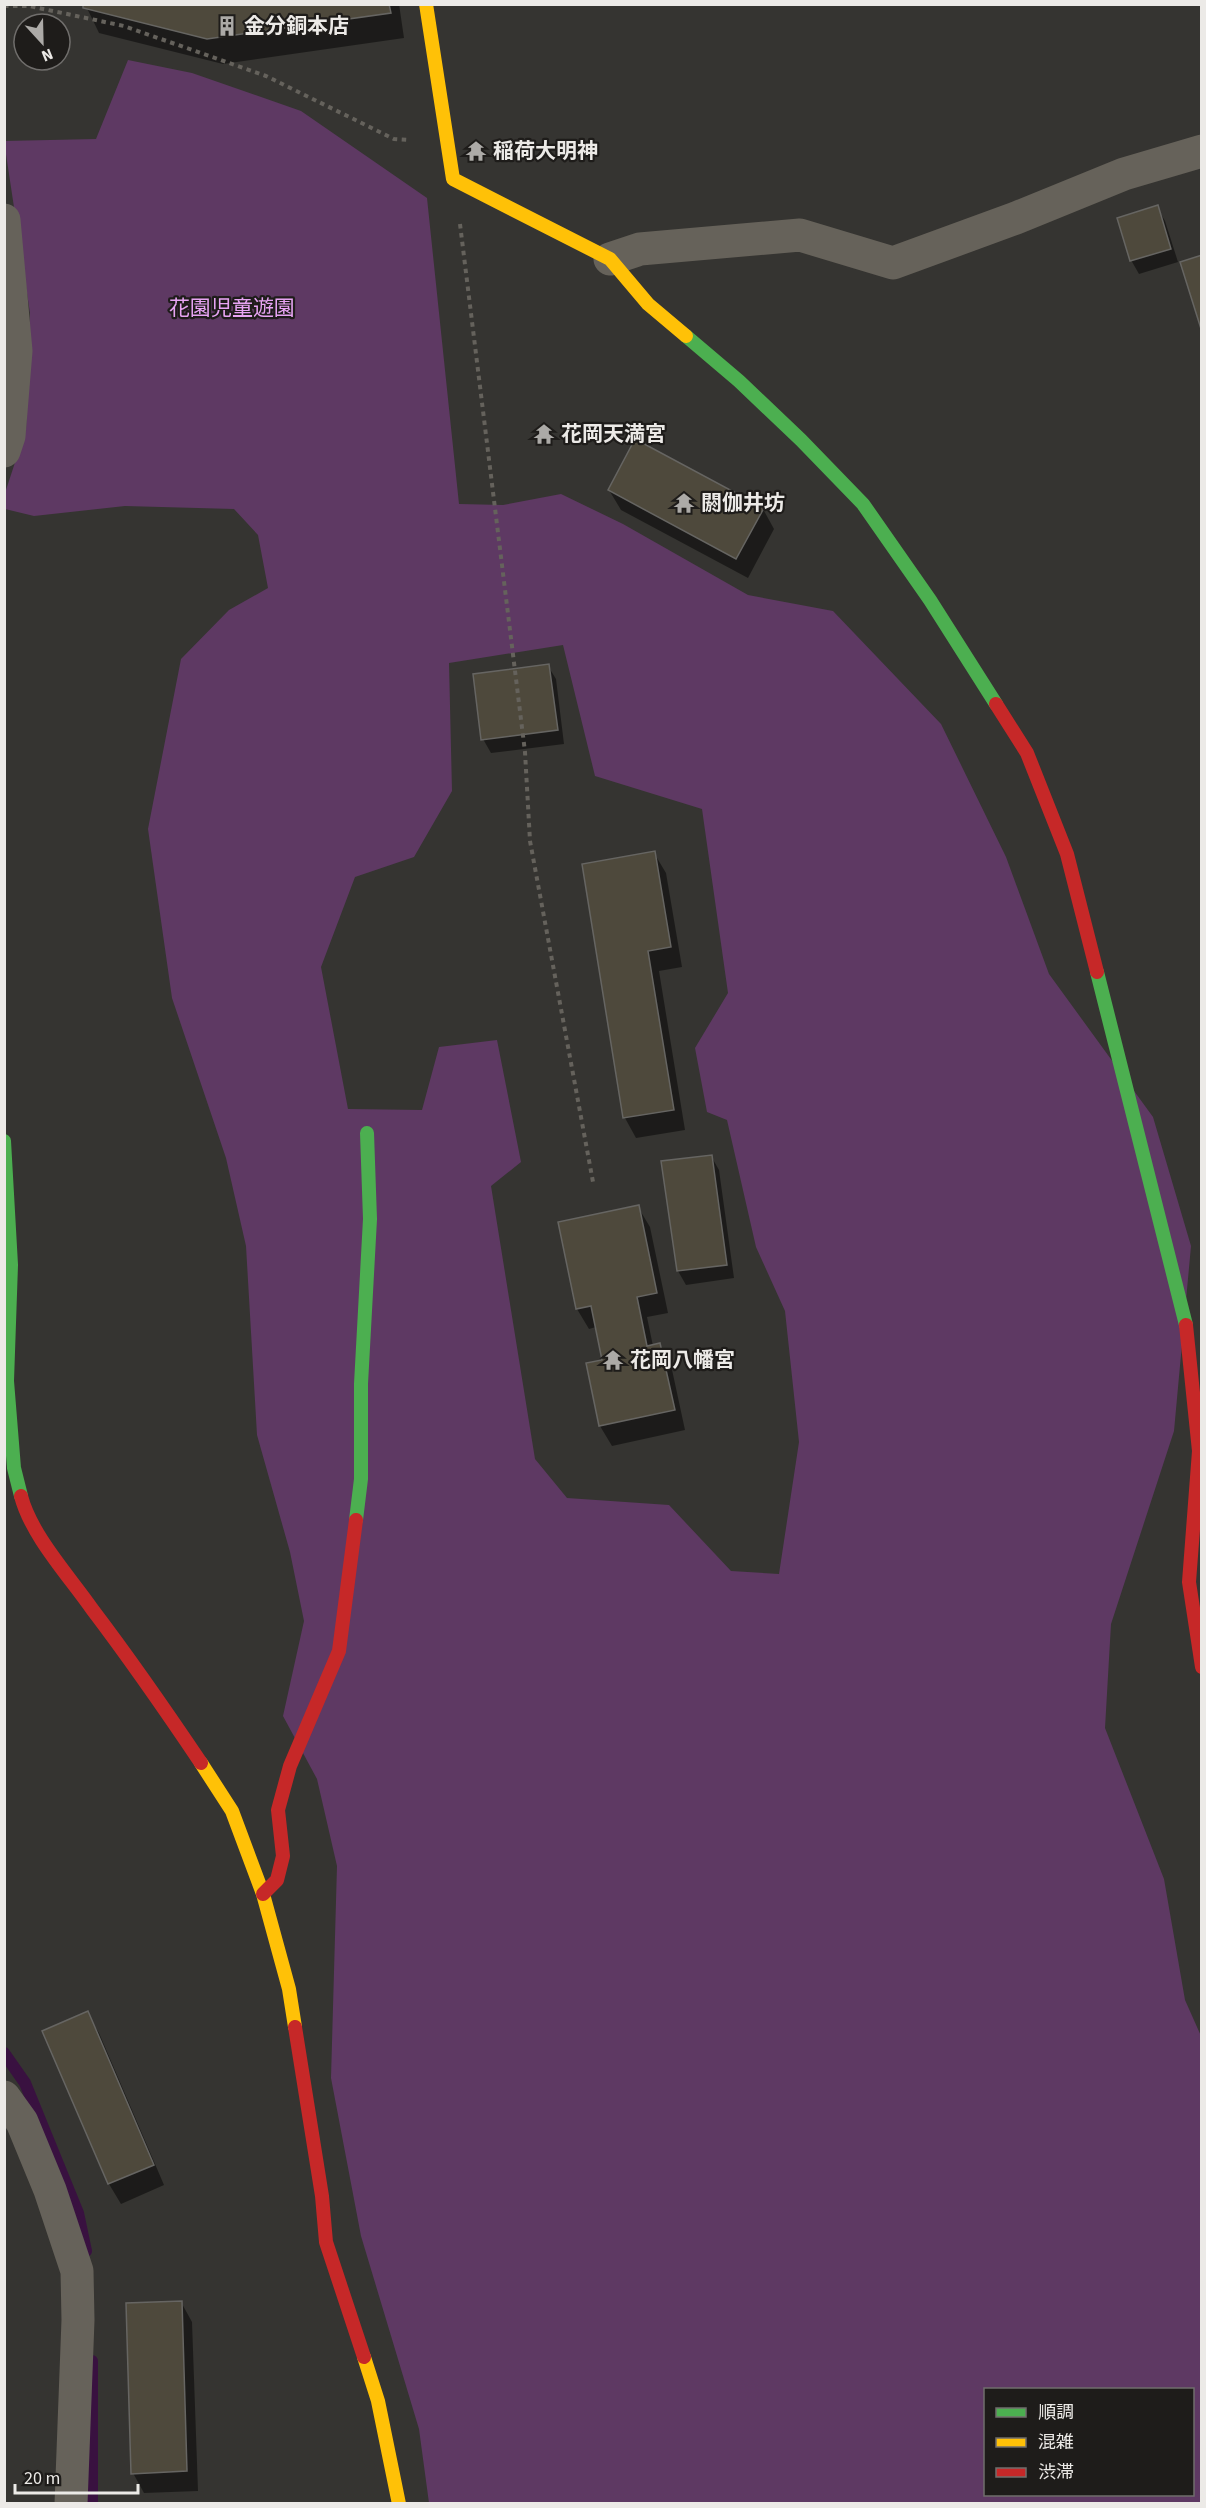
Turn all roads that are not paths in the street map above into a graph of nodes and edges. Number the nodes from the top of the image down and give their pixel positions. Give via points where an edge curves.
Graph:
1 (426, 4) edge
2 (1202, 151) edge
3 (4, 220) edge
4 (610, 259) junction
5 (4, 451) edge
6 (367, 1133) dead end
7 (4, 1141) edge
8 (1202, 1666) edge
9 (263, 1894) junction
10 (4, 2097) edge
11 (71, 2504) edge
12 (399, 2504) edge

1 - 4 street via 453,179
2 - 4 street via 1125,174 893,263 800,235 640,249
3 - 5 street via 16,351 9,436
4 - 8 street via 648,304 739,381 863,504 930,600 1027,753 1067,854 1187,1327 1199,1451 1189,1582
6 - 9 street via 370,1219 361,1384 361,1479 339,1651 290,1766 278,1810 283,1856 277,1880
7 - 9 street via 11,1265 7,1381 14,1468 24,1507 48,1548 157,1697 232,1810
9 - 12 street via 289,1989 326,2242 378,2401
10 - 11 street via 22,2122 77,2271

